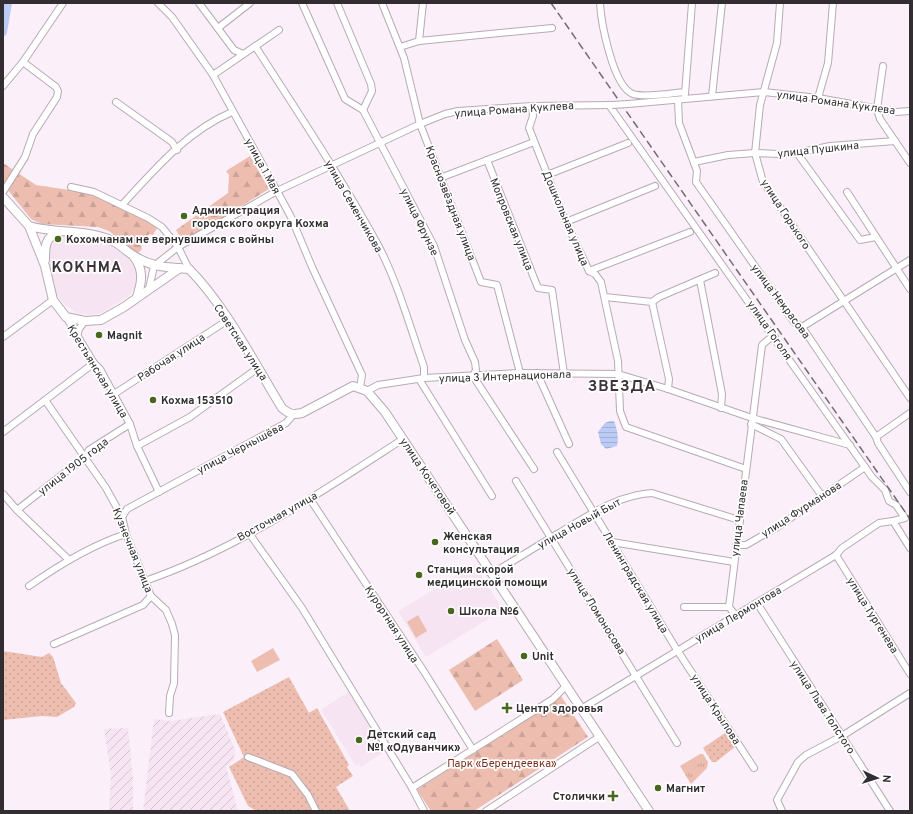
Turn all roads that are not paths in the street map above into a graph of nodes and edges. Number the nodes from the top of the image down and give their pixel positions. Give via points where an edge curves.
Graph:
1 (63, 3) edge
2 (158, 3) edge
3 (199, 3) edge
4 (250, 3) edge
5 (302, 3) edge
6 (337, 3) edge
7 (382, 3) edge
8 (423, 3) edge
9 (600, 3) edge
10 (692, 3) edge
11 (722, 3) edge
12 (780, 3) edge
13 (833, 3) edge
14 (218, 28) junction
15 (552, 28) dead end
16 (279, 30) dead end
17 (418, 41) junction
18 (255, 46) junction
19 (400, 47) junction
20 (243, 54) junction
21 (23, 62) junction
22 (883, 66) dead end
23 (213, 74) junction
24 (3, 86) edge
25 (685, 92) junction
26 (764, 92) junction
27 (712, 96) junction
28 (818, 98) junction
29 (681, 100) junction
30 (116, 102) dead end
31 (611, 105) junction
32 (532, 106) junction
33 (877, 109) junction
34 (363, 110) junction
35 (910, 111) edge
36 (232, 112) junction
37 (420, 124) junction
38 (895, 141) junction
39 (534, 142) junction
40 (380, 143) junction
41 (628, 143) dead end
42 (177, 150) junction
43 (755, 153) junction
44 (797, 153) junction
45 (487, 160) junction
46 (694, 162) junction
47 (910, 163) edge
48 (332, 166) junction
49 (547, 175) junction
50 (440, 178) junction
51 (655, 186) dead end
52 (71, 187) dead end
53 (277, 191) junction
54 (3, 192) edge
55 (847, 192) dead end
56 (3, 196) edge
57 (122, 205) junction
58 (566, 222) junction
59 (29, 226) junction
60 (63, 232) junction
61 (690, 232) dead end
62 (876, 237) junction
63 (178, 247) junction
64 (132, 255) junction
65 (910, 260) edge
66 (45, 266) junction
67 (154, 266) junction
68 (896, 267) junction
69 (180, 268) junction
70 (189, 269) junction
71 (589, 271) junction
72 (715, 273) dead end
73 (700, 280) junction
74 (149, 289) junction
75 (910, 289) edge
76 (138, 297) junction
77 (605, 297) junction
78 (53, 300) junction
79 (844, 301) junction
80 (652, 302) junction
81 (66, 317) junction
82 (228, 320) junction
83 (85, 321) junction
84 (802, 327) junction
85 (77, 336) junction
86 (775, 337) junction
87 (3, 338) edge
88 (94, 364) junction
89 (258, 368) junction
90 (520, 373) junction
91 (537, 373) junction
92 (564, 374) junction
93 (618, 374) junction
94 (473, 376) junction
95 (421, 378) junction
96 (668, 389) junction
97 (364, 390) junction
98 (114, 394) junction
99 (910, 398) edge
100 (45, 400) junction
101 (721, 408) junction
102 (910, 413) edge
103 (293, 415) junction
104 (751, 421) junction
105 (130, 424) junction
106 (3, 432) edge
107 (876, 437) junction
108 (403, 439) junction
109 (569, 444) dead end
110 (850, 445) junction
111 (137, 446) junction
112 (557, 452) dead end
113 (85, 457) junction
114 (865, 466) junction
115 (534, 469) dead end
116 (746, 469) junction
117 (516, 481) dead end
118 (159, 492) junction
119 (910, 492) edge
120 (3, 494) edge
121 (492, 496) dead end
122 (822, 496) junction
123 (310, 499) junction
124 (17, 510) junction
125 (594, 513) junction
126 (122, 517) junction
127 (739, 520) junction
128 (893, 521) junction
129 (249, 533) junction
130 (126, 534) junction
131 (551, 538) junction
132 (612, 542) junction
133 (736, 545) junction
134 (910, 548) edge
135 (836, 555) junction
136 (69, 560) junction
137 (734, 562) junction
138 (492, 573) junction
139 (145, 581) junction
140 (29, 586) dead end
141 (151, 596) junction
142 (757, 603) junction
143 (684, 607) dead end
144 (728, 607) junction
145 (736, 616) junction
146 (54, 644) dead end
147 (677, 650) junction
148 (910, 674) edge
149 (636, 675) junction
150 (566, 686) junction
151 (910, 693) edge
152 (582, 709) junction
153 (169, 714) dead end
154 (842, 736) junction
155 (599, 737) junction
156 (677, 743) dead end
157 (472, 750) junction
158 (248, 757) dead end
159 (754, 768) dead end
160 (412, 788) junction
161 (316, 811) edge
162 (424, 811) edge
163 (486, 811) edge
164 (648, 811) edge
165 (782, 811) edge
166 (890, 811) edge

1 - 21 street
2 - 23 street, улица 1 Мая via 172,17
3 - 14 street
4 - 14 street
5 - 34 street via 345,99
6 - 34 street via 371,84 372,91
7 - 19 street, Краснозвёздная улица
8 - 17 street
9 - 25 street via 602,23 613,64 628,91 639,95
10 - 25 street, улица Некрасова
11 - 27 street
12 - 26 street, улица Горького via 777,43
13 - 28 street via 828,63
14 - 20 street via 234,50
15 - 17 street
16 - 18 street
17 - 19 street
18 - 20 street
18 - 48 street, улица Семенчикова
19 - 37 street, Краснозвёздная улица
20 - 23 street
21 - 24 street
21 - 54 street via 58,91 57,97 33,134 25,157
22 - 33 street
23 - 36 street, улица 1 Мая
25 - 29 street, улица Некрасова
26 - 27 street, улица Романа Куклева
26 - 28 street, улица Романа Куклева
26 - 43 street, улица Горького
27 - 29 street, улица Романа Куклева
28 - 33 street, улица Романа Куклева
29 - 31 street, улица Романа Куклева, bridge
29 - 46 street, улица Некрасова via 679,123
30 - 42 street via 172,142
31 - 32 street, улица Романа Куклева
31 - 86 street, улица Гоголя
32 - 37 street, улица Романа Куклева via 458,111
32 - 39 street, Дошкольная улица via 533,116 529,128
33 - 35 street, улица Романа Куклева
33 - 38 street via 880,119
34 - 40 street, улица Фрунзе
36 - 42 street via 190,137
36 - 53 street, улица 1 Мая
37 - 40 street, улица Романа Куклева
37 - 50 street, Краснозвёздная улица
38 - 44 street, улица Пушкина via 830,146
38 - 47 street
39 - 45 street
39 - 49 street, Дошкольная улица
40 - 48 street, улица Романа Куклева
40 - 94 street, улица Фрунзе via 434,246 474,362 476,370
41 - 49 street
42 - 57 street via 169,154
43 - 44 street, улица Пушкина
43 - 46 street, улица Пушкина
43 - 79 street, улица Горького via 763,182
44 - 62 street via 860,240
45 - 50 street
45 - 92 street, Мопровская улица via 538,288 552,290
46 - 84 street, улица Некрасова via 697,171 696,182 794,322
48 - 53 street, улица Романа Куклева
48 - 95 street, улица Семенчикова via 378,246 394,280 424,367
49 - 58 street, Дошкольная улица
50 - 90 street, Краснозвёздная улица via 481,282 496,285
51 - 58 street
52 - 57 street, Советская улица via 94,192
53 - 63 street, улица Романа Куклева
53 - 97 street, улица 1 Мая via 362,375
55 - 62 street
56 - 59 main road
57 - 63 street, Советская улица via 162,227
58 - 71 street, Дошкольная улица
59 - 60 main road
59 - 66 main road
60 - 64 main road via 92,234 112,240
60 - 66 main road via 50,236 47,240
61 - 71 street
62 - 68 street
63 - 67 street, улица Романа Куклева
63 - 70 street, Советская улица
64 - 67 main road
64 - 76 main road via 140,265 142,274
65 - 68 street
66 - 78 main road
67 - 69 main road
67 - 74 street
68 - 75 street
68 - 79 street
69 - 70 main road
69 - 74 main road
70 - 82 main road, Советская улица
71 - 77 street, Дошкольная улица via 601,282
72 - 73 street
73 - 80 street
73 - 101 street via 722,394
74 - 76 main road
76 - 83 main road via 101,320
77 - 80 street
77 - 93 street, Дошкольная улица
78 - 81 main road
78 - 87 street
79 - 84 street
79 - 99 street, улица Горького
80 - 96 street via 669,379
81 - 83 main road
81 - 85 street, Крестьянская улица
82 - 89 main road, Советская улица
82 - 98 street, Рабочая улица
83 - 85 street
84 - 107 street, улица Некрасова
85 - 88 street, Крестьянская улица
86 - 104 street, улица Чапаева via 769,338 762,345
86 - 110 street, улица Гоголя
88 - 98 street, Крестьянская улица via 100,369
88 - 100 street
89 - 103 main road, Советская улица via 282,408
89 - 111 street via 190,417
90 - 91 street, улица 3 Интернационала
90 - 94 street, улица 3 Интернационала
91 - 92 street, улица 3 Интернационала
91 - 109 street
92 - 93 street, улица 3 Интернационала
93 - 96 street, улица 3 Интернационала
93 - 116 street, Дошкольная улица via 620,411 626,427
94 - 95 street, улица 3 Интернационала
94 - 115 street
95 - 97 street, улица 3 Интернационала via 378,385
95 - 121 street, улица Семенчикова
96 - 101 street, улица 3 Интернационала
97 - 103 main road, улица Чернышёва via 353,386 302,413
97 - 108 main road, улица Кочетовой via 385,412
98 - 105 street, Крестьянская улица
100 - 106 street
100 - 113 street, Кузнечная улица
101 - 104 street, улица 3 Интернационала
102 - 107 street
103 - 118 street, улица Чернышёва via 286,423
104 - 110 street, улица 3 Интернационала
104 - 116 street, улица Чапаева
104 - 122 street via 781,440
105 - 111 street, Крестьянская улица
105 - 113 street, улица 1905 года via 89,450
107 - 119 street, улица Некрасова
108 - 123 street, Восточная улица
108 - 138 main road, улица Кочетовой
110 - 114 street, улица Гоголя
111 - 118 street, Крестьянская улица
112 - 125 street, Ленинградская улица
113 - 124 street, улица 1905 года
113 - 126 street, Кузнечная улица
114 - 122 street, улица Фурманова
114 - 128 street, улица Гоголя via 885,490 889,501 896,505 905,518
116 - 127 street, улица Чапаева
117 - 131 street, улица Ломоносова
118 - 126 street, улица Чернышёва via 127,509
120 - 124 street
122 - 133 street, улица Фурманова via 746,545
123 - 129 street, Восточная улица
123 - 157 street, Курортная улица
124 - 136 street
125 - 127 street, улица Новый Быт via 623,498 652,494
125 - 131 street, улица Новый Быт
125 - 132 street, Ленинградская улица
126 - 130 street, Кузнечная улица
127 - 133 street, улица Чапаева
128 - 134 street
128 - 135 street, улица Лермонтова via 879,523 842,548
129 - 139 street, Восточная улица via 170,572
129 - 160 street via 302,608
130 - 136 street via 108,539
130 - 139 street, Кузнечная улица
131 - 138 street, улица Новый Быт
131 - 149 street, улица Ломоносова
132 - 137 street
132 - 147 street, Ленинградская улица
133 - 137 street, улица Чапаева
135 - 142 street, улица Лермонтова
135 - 148 street, улица Тургенева
136 - 140 street
137 - 144 street, улица Чапаева
138 - 150 main road, улица Кочетовой
139 - 141 street, Кузнечная улица
141 - 146 street via 143,605
141 - 153 street, Кузнечная улица via 166,610 174,635 174,683
142 - 145 street, улица Лермонтова
142 - 154 street, улица Льва Толстого
143 - 144 street
144 - 145 street
145 - 147 street, улица Лермонтова
147 - 149 street, улица Лермонтова
147 - 159 street, улица Крылова
149 - 152 street, улица Лермонтова
149 - 156 street, улица Ломоносова
150 - 152 main road, улица Кочетовой
150 - 157 street via 553,699
151 - 154 street
152 - 155 main road, улица Кочетовой
154 - 165 street via 798,762 777,800
154 - 166 street, улица Льва Толстого
155 - 163 street
155 - 164 main road, улица Кочетовой
157 - 160 street
158 - 161 street via 292,774
160 - 162 street

